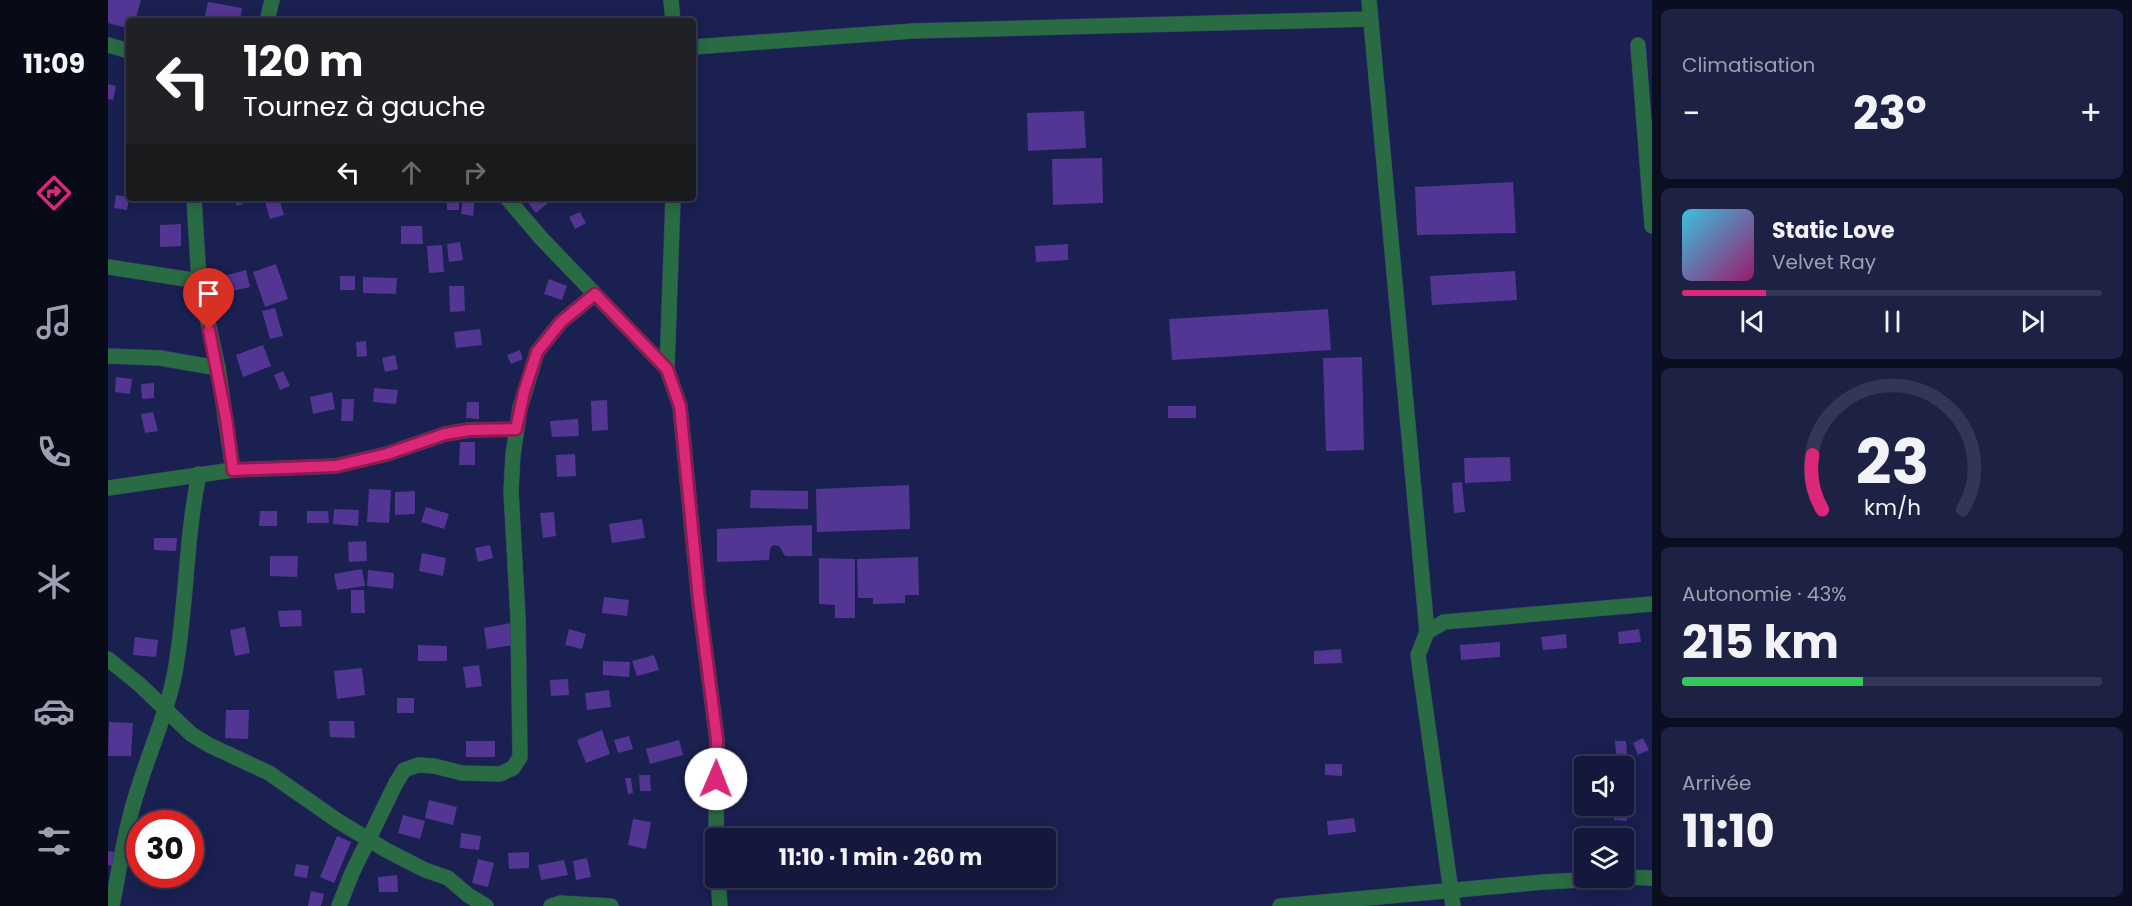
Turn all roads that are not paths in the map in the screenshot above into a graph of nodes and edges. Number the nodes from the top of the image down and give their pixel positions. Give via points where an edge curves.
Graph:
1 (272, 0) edge
2 (671, 0) edge
3 (1369, 0) edge
4 (268, 18) edge
5 (673, 18) edge
6 (1370, 19) junction
7 (108, 45) edge
8 (1638, 45) dead end
9 (696, 47) edge
10 (126, 50) edge
11 (194, 201) edge
12 (510, 201) edge
13 (673, 201) edge
14 (1652, 226) edge
15 (108, 267) edge
16 (199, 281) junction
17 (595, 294) junction
18 (108, 356) edge
19 (218, 369) junction
20 (667, 369) junction
21 (516, 429) junction
22 (233, 470) junction
23 (199, 474) junction
24 (108, 488) edge
25 (1652, 604) edge
26 (1427, 632) junction
27 (108, 659) edge
28 (166, 710) junction
29 (716, 828) edge
30 (370, 839) junction
31 (1634, 877) edge
32 (1652, 878) edge
33 (1574, 880) edge
34 (719, 888) edge
35 (1452, 899) edge
36 (112, 906) edge
37 (339, 906) edge
38 (486, 906) edge
39 (551, 906) edge
40 (611, 906) edge
41 (720, 906) edge
42 (1280, 906) edge

1 - 4 street
2 - 5 street
3 - 6 street
6 - 9 street via 913,31
6 - 26 street
7 - 10 street
8 - 14 street
11 - 16 street
12 - 17 street
13 - 20 street
15 - 16 street
16 - 19 street
17 - 20 street
17 - 21 street via 561,322 537,352
18 - 19 street via 160,358
19 - 22 street
20 - 29 street via 680,406 717,740
21 - 22 street via 445,434 398,451 336,466
21 - 30 street via 511,491 520,756 513,768 500,774 462,773 418,765 404,770
22 - 23 street
23 - 24 street
23 - 28 street via 181,627
25 - 26 street via 1444,622
26 - 35 street via 1418,655
27 - 28 street
28 - 30 street via 191,734 269,772
28 - 36 street via 134,800
30 - 37 street
30 - 38 street via 448,878
31 - 32 street
33 - 35 street
34 - 41 street
35 - 42 street
39 - 40 street

